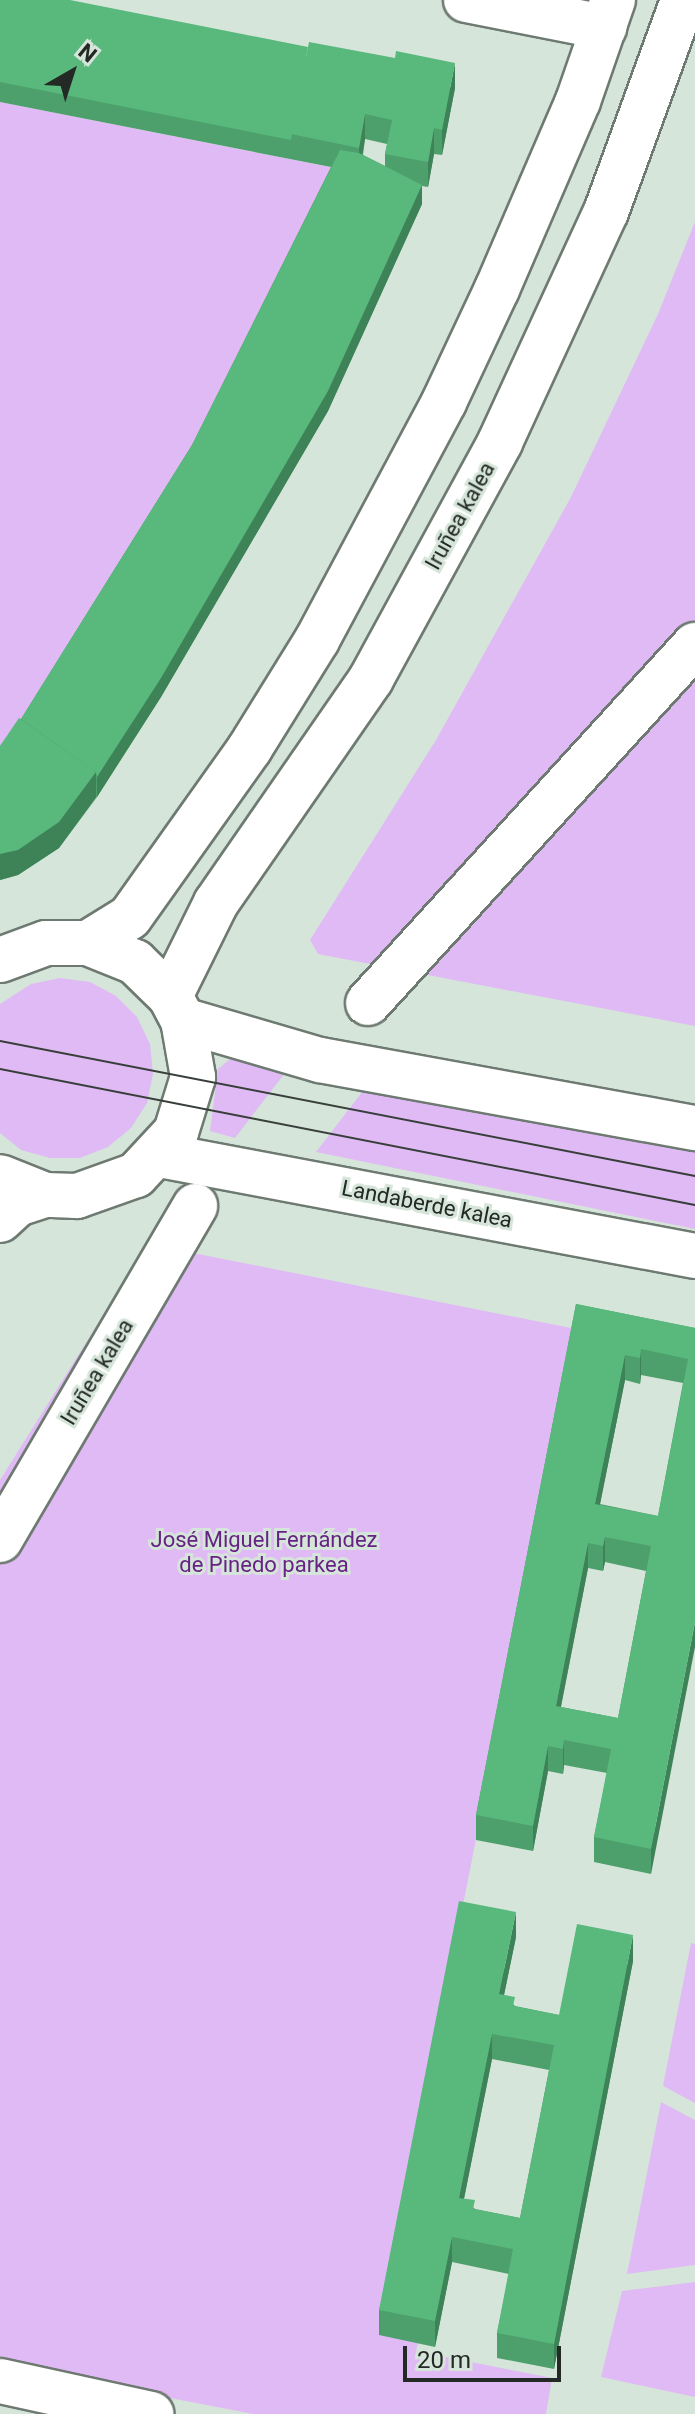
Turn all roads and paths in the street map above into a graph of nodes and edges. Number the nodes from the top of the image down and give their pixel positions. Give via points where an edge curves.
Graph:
1 (466, 0) edge
2 (683, 0) edge
3 (608, 14) edge
4 (695, 645) edge
5 (88, 943) junction
6 (0, 960) edge
7 (368, 1003) dead end
8 (177, 1008) junction
9 (695, 1128) edge
10 (159, 1155) junction
11 (0, 1177) edge
12 (45, 1195) junction
13 (195, 1206) dead end
14 (0, 1220) edge
15 (695, 1256) edge
16 (0, 1540) edge
17 (0, 2381) edge
18 (151, 2414) edge

1 - 3 street
2 - 8 street, Iruñea kalea via 606,212 500,442 371,679 216,903
3 - 5 street via 497,289 444,402 317,640 250,748 130,917
4 - 7 street via 594,762
5 - 6 street via 46,943
5 - 8 street via 135,962
8 - 9 street via 320,1060
8 - 10 street via 193,1077 188,1106
10 - 12 street via 136,1175 107,1189
10 - 15 street, Landaberde kalea
11 - 12 street
12 - 14 street via 17,1204
13 - 16 street, Iruñea kalea
17 - 18 street

